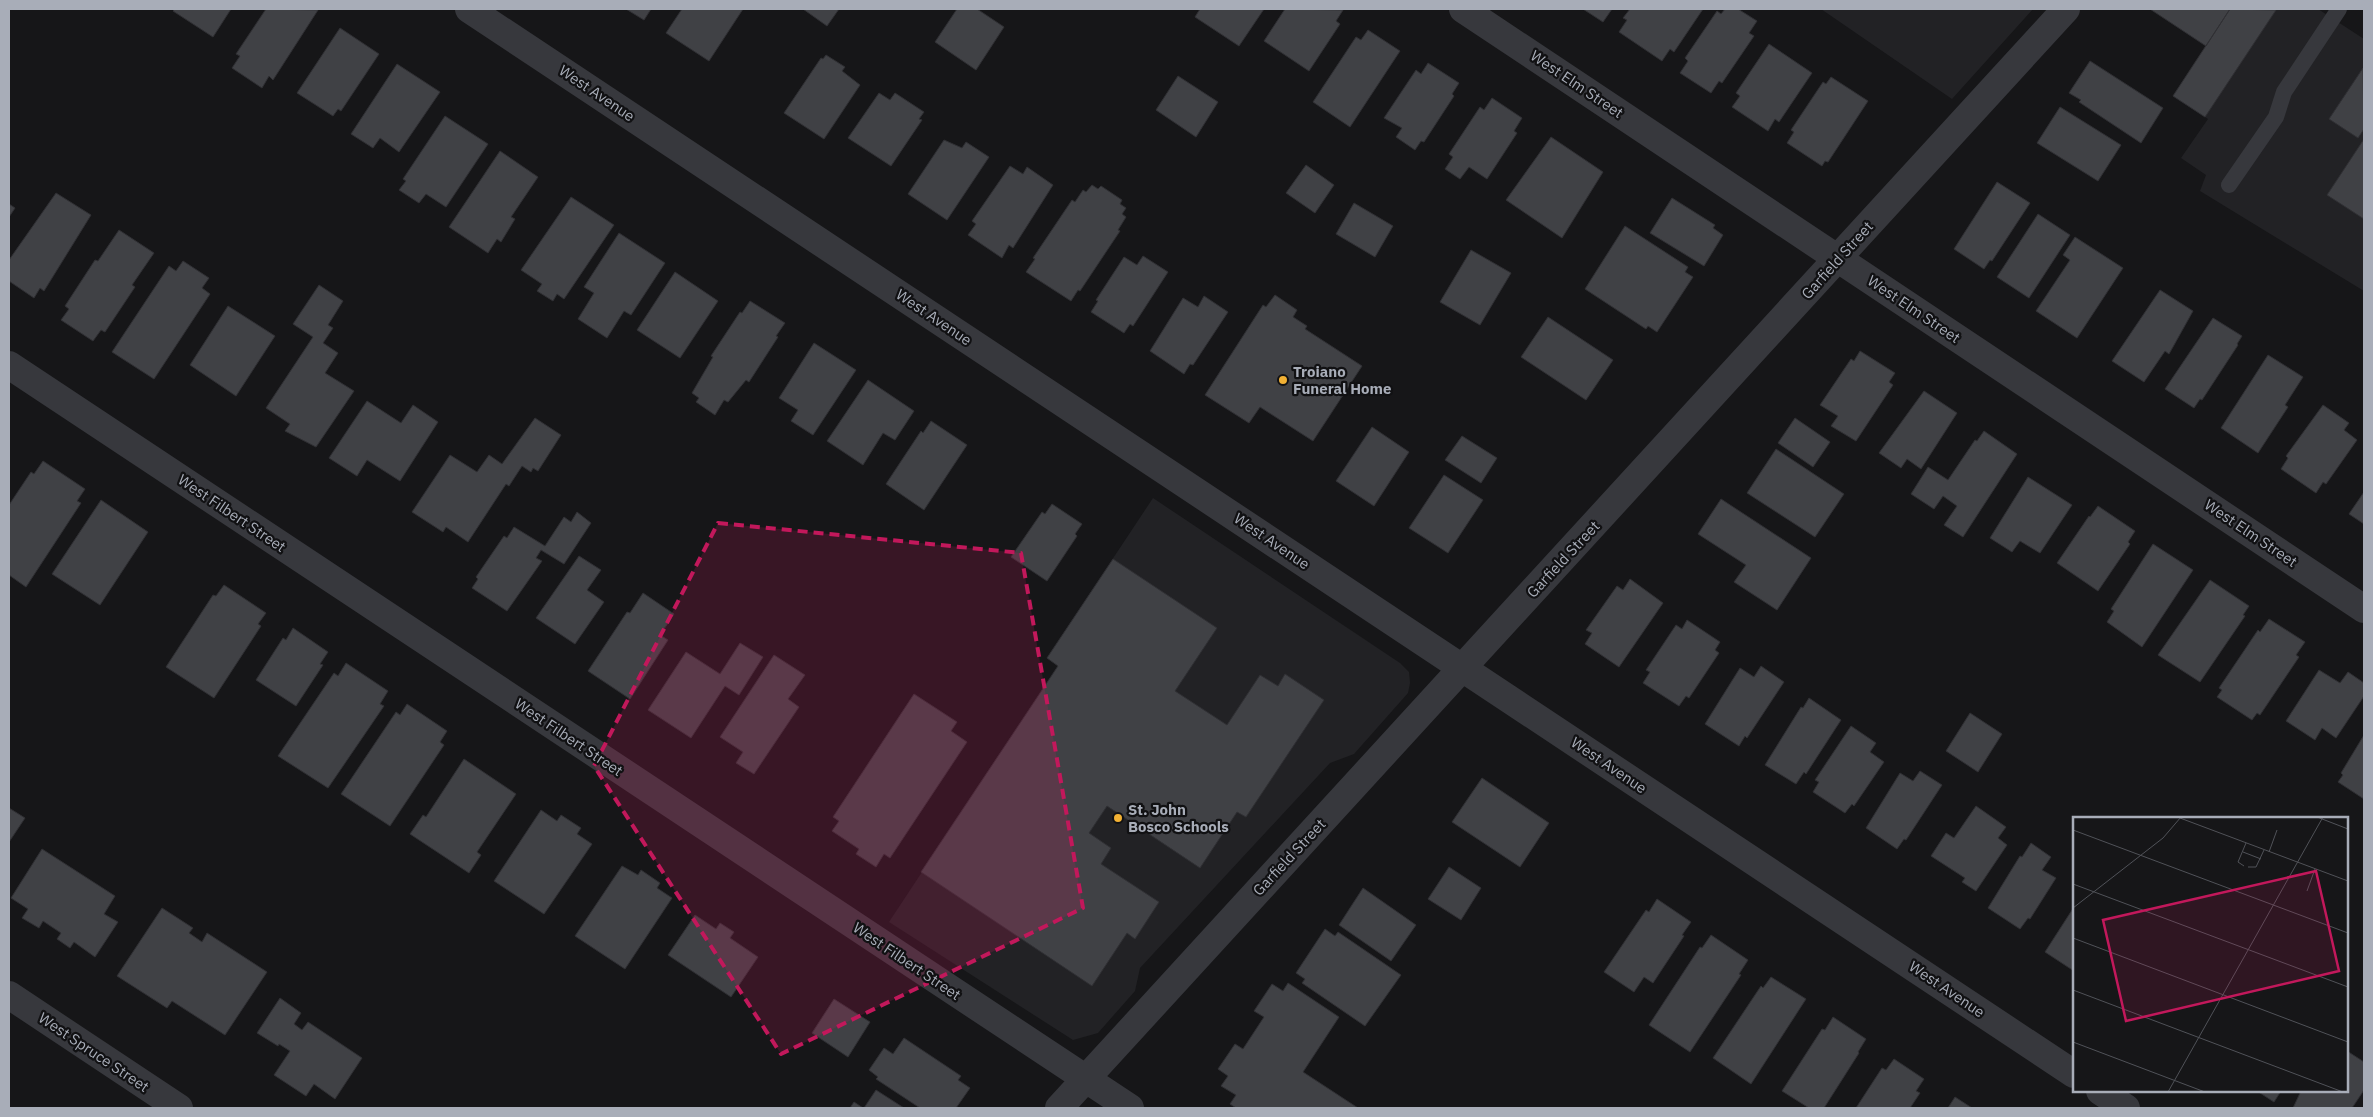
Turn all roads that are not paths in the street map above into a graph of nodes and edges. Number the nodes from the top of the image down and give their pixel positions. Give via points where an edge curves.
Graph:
1 (469, 9) edge
2 (1463, 9) edge
3 (2066, 9) edge
4 (2339, 9) edge
5 (2229, 185) dead end
6 (1839, 258) junction
7 (9, 365) edge
8 (2364, 609) edge
9 (1463, 667) junction
10 (9, 995) edge
11 (2073, 1073) edge
12 (1086, 1079) junction
13 (2102, 1092) edge
14 (179, 1108) edge
15 (1059, 1108) edge
16 (1130, 1108) edge
17 (2126, 1108) edge

1 - 9 street, West Avenue
2 - 6 street, West Elm Street
3 - 6 street, Garfield Street
4 - 5 lane via 2284,92 2276,117
6 - 8 street, West Elm Street
6 - 9 street, Garfield Street
7 - 12 street, West Filbert Street
9 - 11 street, West Avenue
9 - 12 street, Garfield Street
10 - 14 street, West Spruce Street
12 - 15 street, Garfield Street
12 - 16 street, West Filbert Street
13 - 17 street

